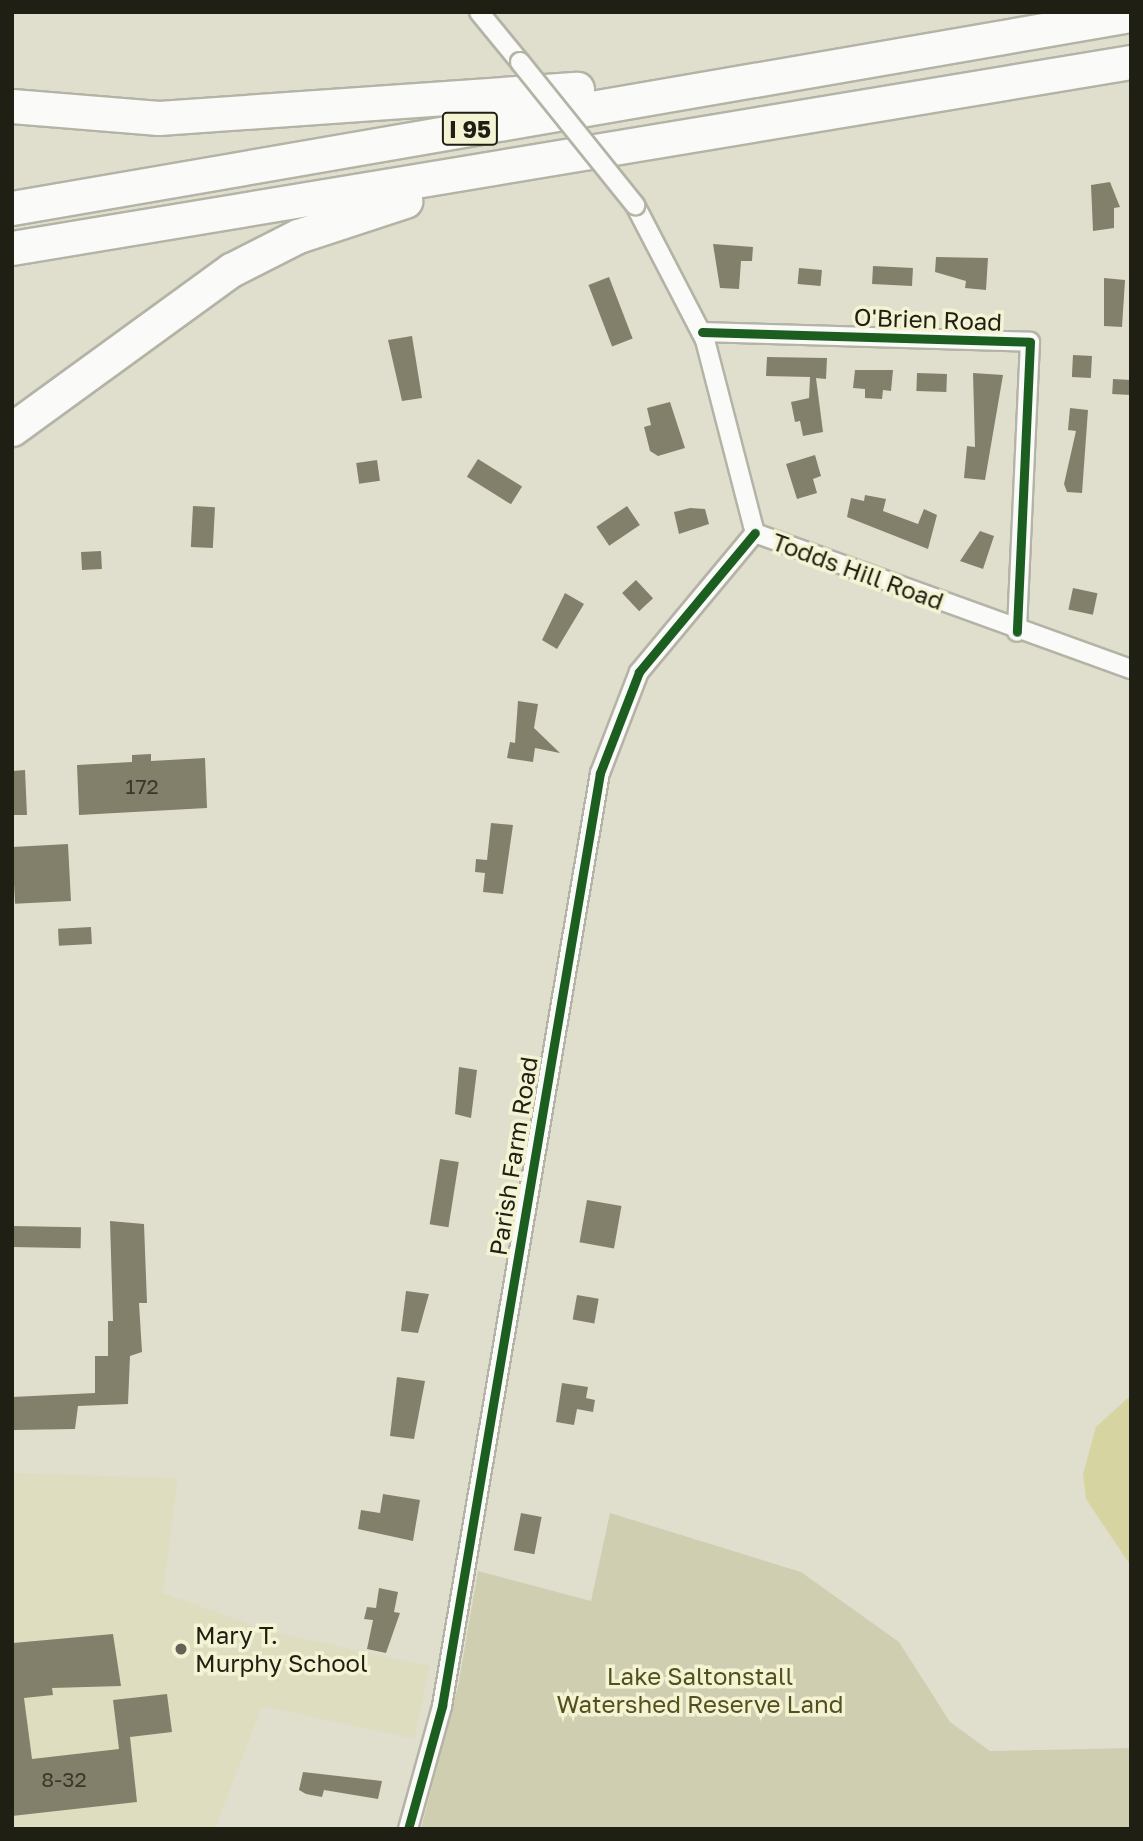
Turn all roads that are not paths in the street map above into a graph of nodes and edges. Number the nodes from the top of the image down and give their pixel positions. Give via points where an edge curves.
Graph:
1 (479, 12) edge
2 (1131, 15) edge
3 (927, 49) junction
4 (1131, 62) edge
5 (12, 106) edge
6 (757, 126) junction
7 (12, 208) edge
8 (12, 248) edge
9 (702, 332) junction
10 (12, 429) edge
11 (755, 533) junction
12 (1017, 632) junction
13 (1131, 669) edge
14 (408, 1829) edge

1 - 9 street, Todds Hill Road, bridge via 635,205
2 - 3 highway, I 95
3 - 5 highway via 634,85 220,116 108,117
3 - 7 highway, I 95
4 - 6 highway, I 95
6 - 8 highway, I 95
6 - 10 highway via 396,203 298,236 231,270
9 - 11 street, Todds Hill Road
9 - 12 street, O'Brien Road via 1030,342
11 - 12 street, Todds Hill Road
11 - 14 street, Parish Farm Road via 639,672 600,773 442,1706
12 - 13 street, Todds Hill Road

